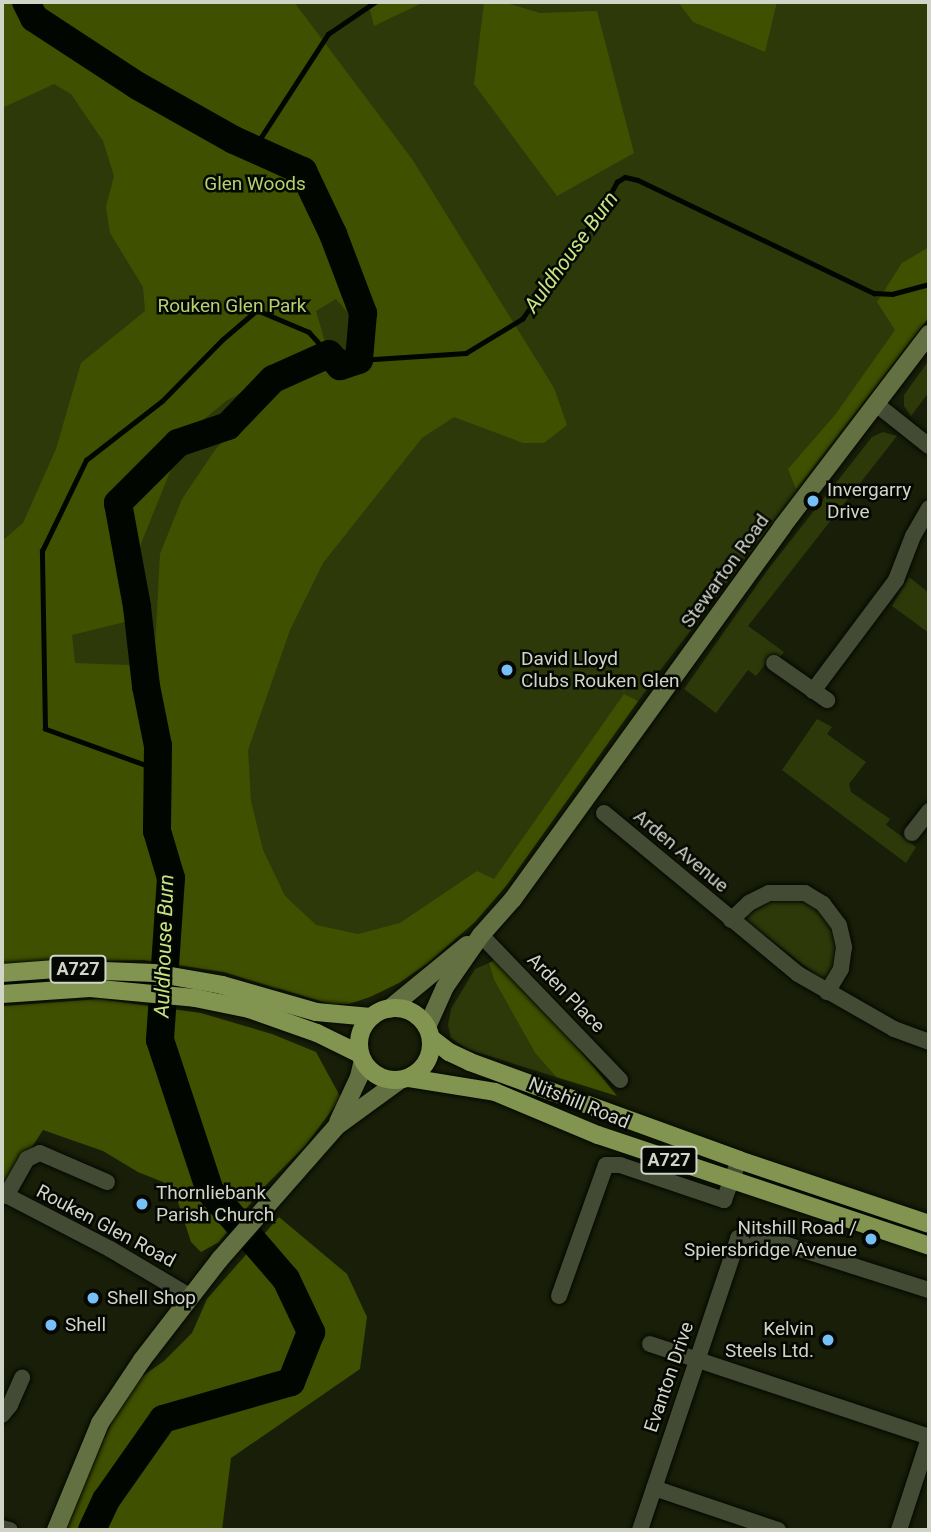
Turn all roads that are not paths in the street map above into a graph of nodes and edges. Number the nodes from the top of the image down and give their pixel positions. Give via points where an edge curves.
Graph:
1 (929, 334) edge
2 (876, 404) junction
3 (929, 446) edge
4 (929, 508) edge
5 (774, 663) dead end
6 (813, 691) junction
7 (827, 700) dead end
8 (929, 811) edge
9 (604, 813) dead end
10 (912, 833) dead end
11 (731, 920) junction
12 (481, 934) junction
13 (2, 972) edge
14 (827, 992) junction
15 (2, 994) edge
16 (389, 1009) junction
17 (371, 1017) junction
18 (429, 1032) junction
19 (929, 1042) edge
20 (362, 1057) junction
21 (405, 1079) junction
22 (620, 1080) dead end
23 (337, 1126) junction
24 (739, 1160) junction
25 (730, 1181) junction
26 (107, 1182) dead end
27 (4, 1194) edge
28 (929, 1224) edge
29 (929, 1245) edge
30 (929, 1290) edge
31 (191, 1297) junction
32 (559, 1297) dead end
33 (650, 1344) dead end
34 (697, 1361) junction
35 (22, 1378) dead end
36 (2, 1415) edge
37 (929, 1437) edge
38 (654, 1488) junction
39 (2, 1528) edge
40 (10, 1530) edge
41 (56, 1530) edge
42 (640, 1530) edge
43 (778, 1530) edge
44 (899, 1530) edge

1 - 2 main road, Stewarton Road
2 - 3 street
2 - 12 main road, Stewarton Road via 522,888
4 - 6 street via 896,580
5 - 6 street
6 - 7 street
8 - 10 street
9 - 11 street, Arden Avenue
11 - 14 street, Arden Avenue
11 - 14 street, Arden Avenue via 769,893 805,893 823,904 839,925 844,947 841,969
12 - 16 main road, Stewarton Road
12 - 18 main road, Stewarton Road via 445,987
12 - 22 street, Arden Place
13 - 17 main road, A727 via 154,973 222,985 316,1012
14 - 19 street, Arden Avenue via 894,1029
15 - 20 main road, A727 via 60,988 183,996 248,1009 317,1033
16 - 17 main road
16 - 18 main road via 412,1012
17 - 20 main road via 362,1030
18 - 21 main road via 431,1050 424,1066
18 - 24 main road, Nitshill Road / A727 via 470,1062
20 - 21 main road via 378,1076
20 - 23 main road via 354,1090
21 - 23 main road
21 - 25 main road, Nitshill Road / A727 via 495,1092 598,1135
23 - 31 main road
24 - 25 street
24 - 28 main road, Nitshill Road / A727
25 - 29 main road, Nitshill Road / A727
25 - 32 street via 724,1200 606,1165
26 - 27 street via 40,1153 27,1159
27 - 31 street, Rouken Glen Road
30 - 34 street, Evanton Drive via 753,1234 738,1238
31 - 41 main road via 100,1423
33 - 34 street
34 - 37 street
34 - 38 street, Evanton Drive
35 - 36 street
37 - 44 street
38 - 42 street, Evanton Drive
38 - 43 street
39 - 40 street

